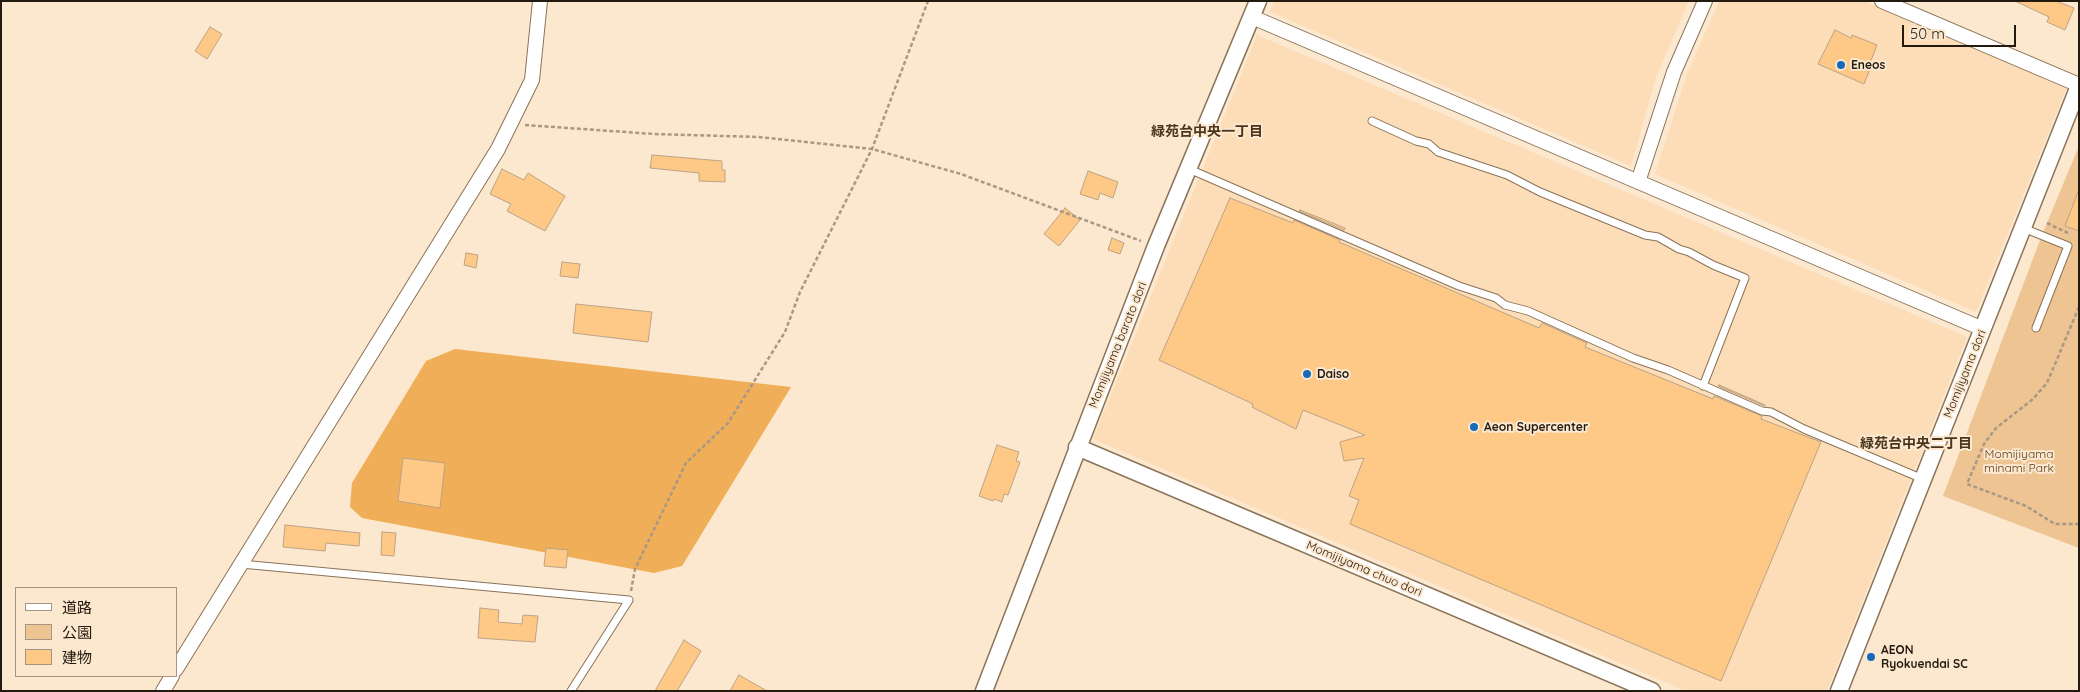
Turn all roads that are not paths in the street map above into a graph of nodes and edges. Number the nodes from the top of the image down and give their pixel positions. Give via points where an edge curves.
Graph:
1 (540, 1) edge
2 (1258, 1) edge
3 (1705, 1) edge
4 (1882, 1) edge
5 (1252, 17) junction
6 (2079, 85) edge
7 (1372, 121) dead end
8 (1189, 169) junction
9 (1638, 182) junction
10 (2023, 228) junction
11 (2036, 328) dead end
12 (1983, 329) junction
13 (1703, 386) junction
14 (1077, 447) junction
15 (1923, 479) junction
16 (241, 564) junction
17 (178, 666) edge
18 (171, 677) edge
19 (163, 691) edge
20 (571, 691) edge
21 (984, 691) edge
22 (1652, 691) edge
23 (1839, 691) edge

1 - 16 street via 532,80 498,148
2 - 5 street, Momijiyama barato dori
3 - 9 street via 1674,72
4 - 6 street
5 - 8 street, Momijiyama barato dori
5 - 9 street
6 - 10 street, Momijiyama dori
7 - 13 lane via 1416,142 1428,144 1438,152 1507,175 1540,192 1645,235 1658,237 1745,278
8 - 13 lane via 1459,286 1528,311
8 - 14 street, Momijiyama barato dori
9 - 12 street
10 - 11 lane via 2068,246
10 - 12 street, Momijiyama dori
12 - 15 street, Momijiyama dori
13 - 15 lane via 1771,412
14 - 21 street, Momijiyama barato dori
14 - 22 street, Momijiyama chuo dori
15 - 23 street, Momijiyama dori
16 - 17 street
16 - 20 lane via 629,600
18 - 19 street

